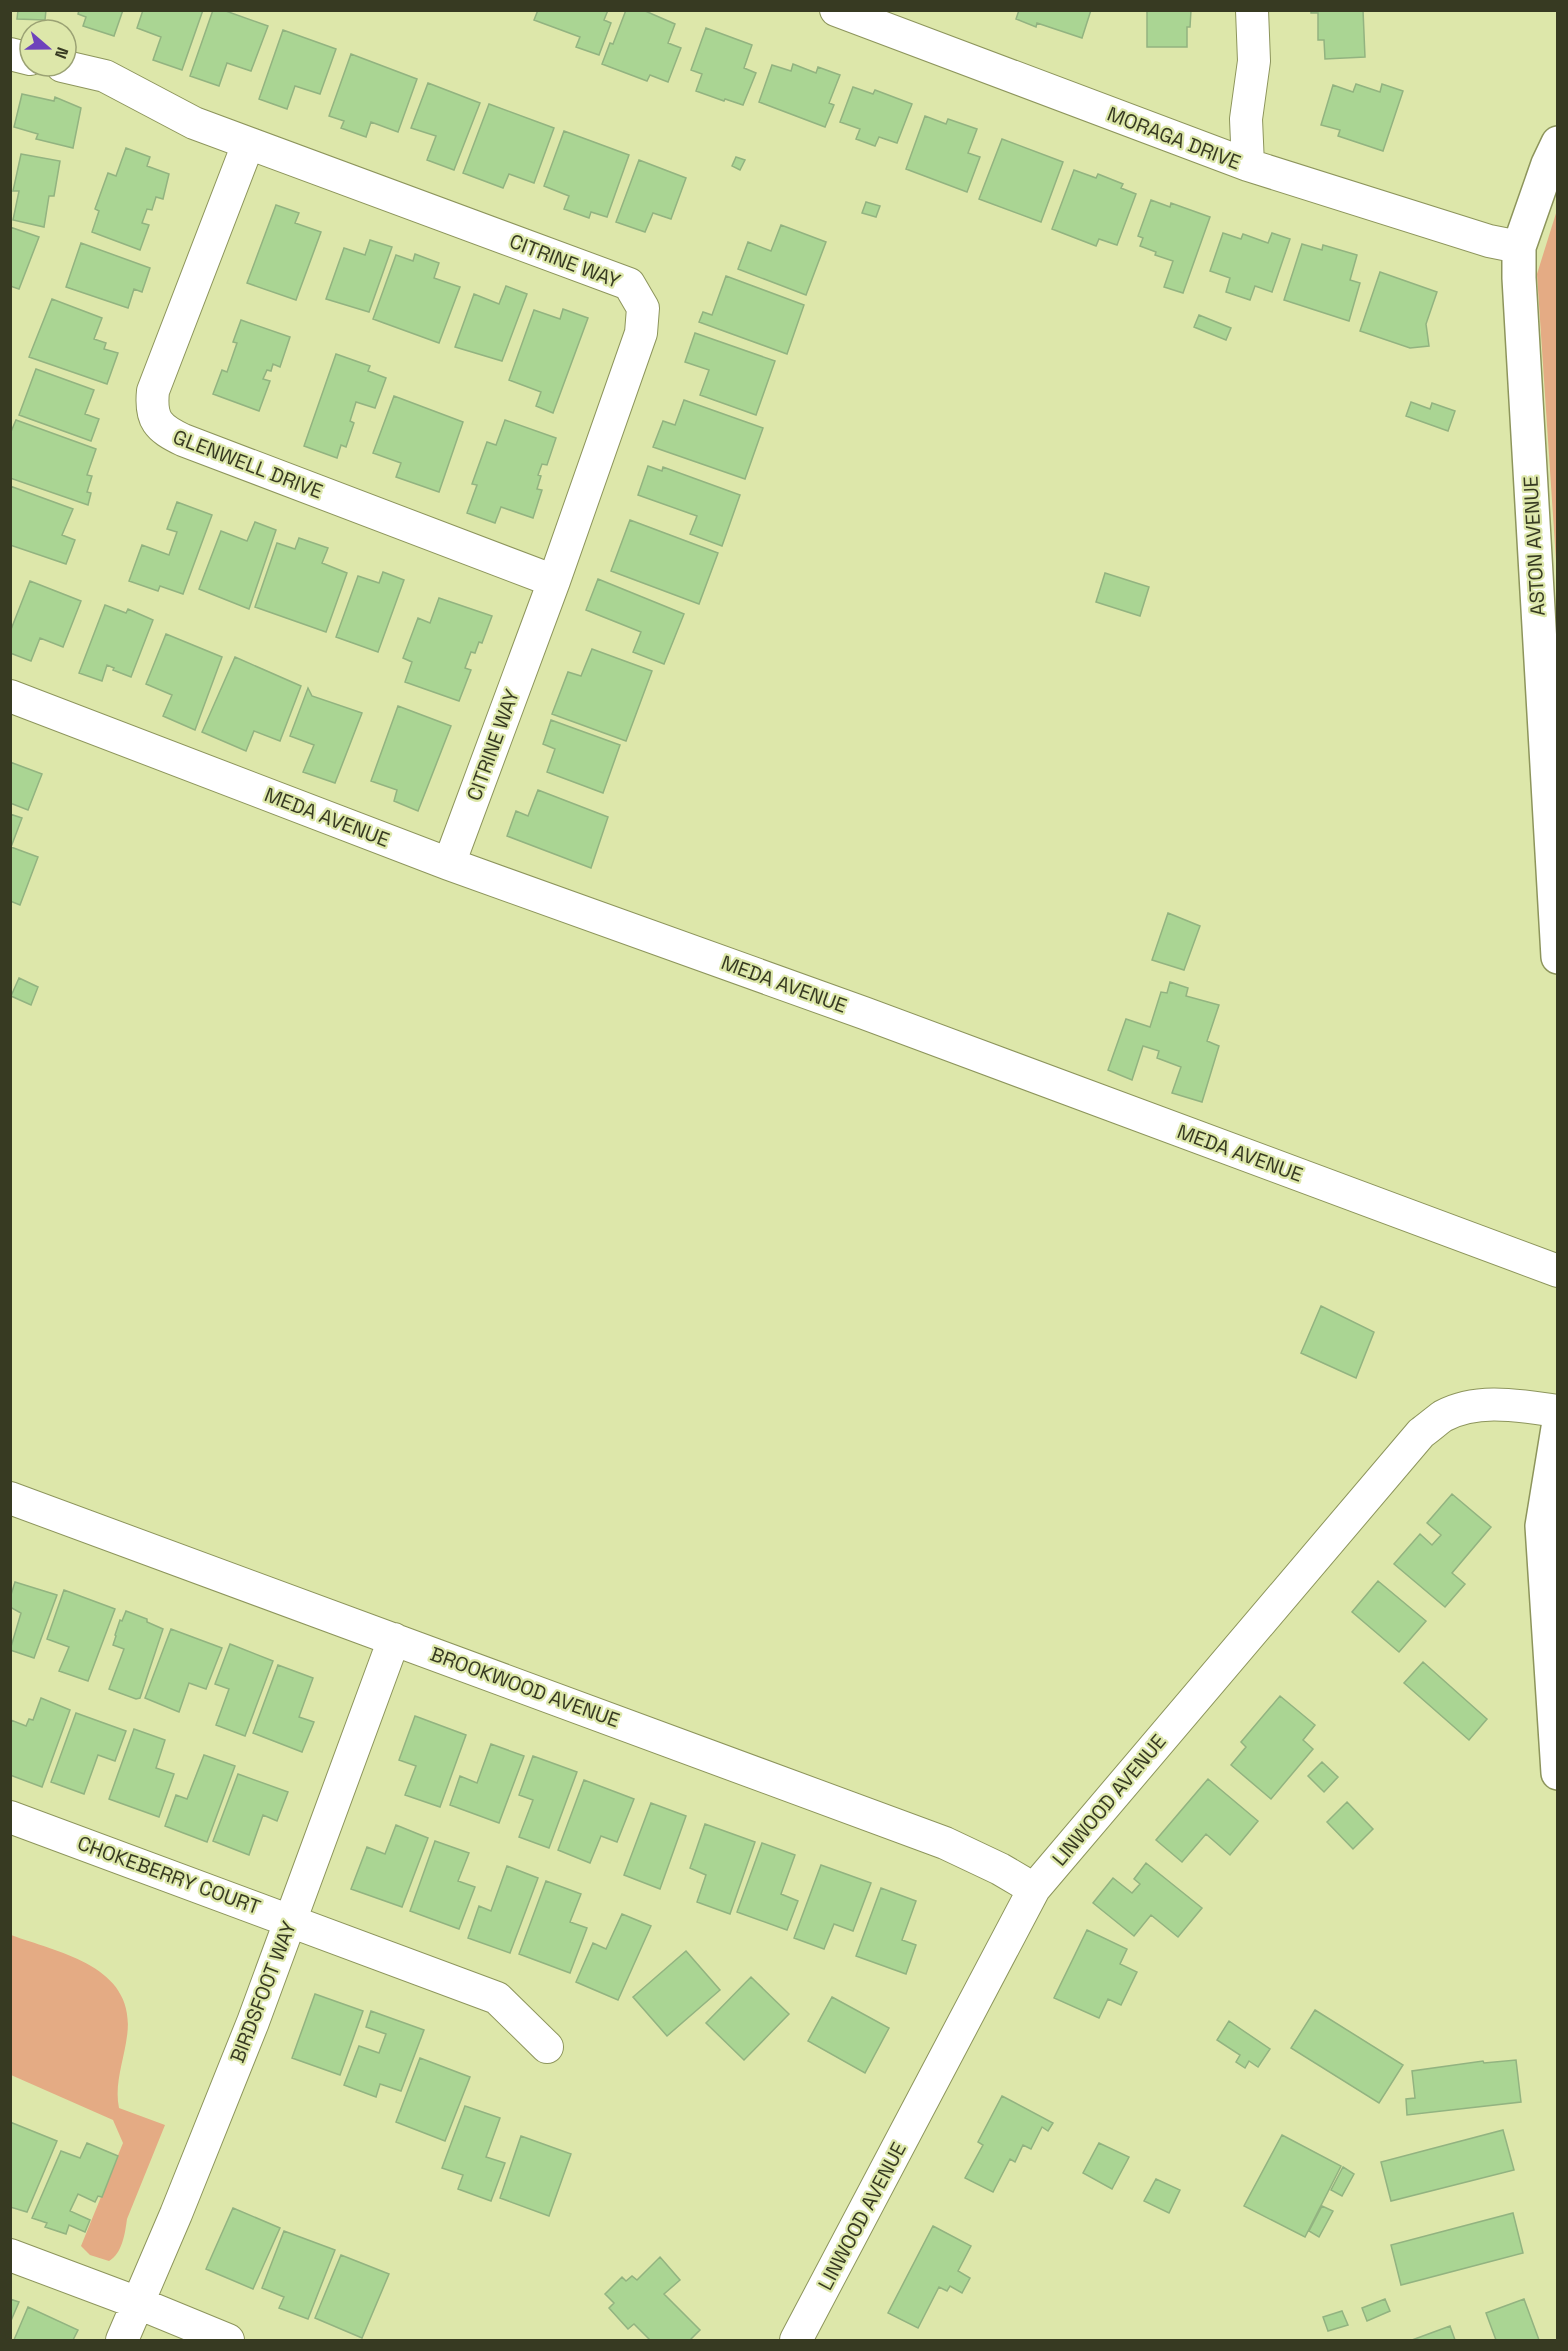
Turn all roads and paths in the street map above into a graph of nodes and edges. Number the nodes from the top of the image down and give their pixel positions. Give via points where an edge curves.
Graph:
1 (836, 10) edge
2 (1252, 10) edge
3 (911, 24) edge
4 (78, 70) edge
5 (1557, 143) edge
6 (248, 144) junction
7 (1248, 165) junction
8 (1519, 247) junction
9 (554, 581) junction
10 (10, 696) edge
11 (449, 864) junction
12 (1557, 957) edge
13 (1557, 1271) edge
14 (1557, 1411) edge
15 (1557, 1428) edge
16 (10, 1498) edge
17 (394, 1639) junction
18 (1557, 1773) edge
19 (10, 1817) edge
20 (1034, 1889) junction
21 (291, 1920) junction
22 (547, 2047) dead end
23 (10, 2255) edge
24 (138, 2303) junction
25 (122, 2340) edge
26 (228, 2340) edge
27 (796, 2340) edge

1 - 3 street, MORAGA DRIVE
2 - 7 street via 1254,61 1245,119
3 - 7 street, MORAGA DRIVE
4 - 6 street, CITRINE WAY via 105,76 194,123
5 - 8 street, ASTON AVENUE
6 - 9 street, CITRINE WAY via 628,284 643,308 641,333
6 - 9 street, GLENWELL DRIVE via 153,391 151,410 164,431
7 - 8 street, MORAGA DRIVE
8 - 12 street, ASTON AVENUE
9 - 11 street, CITRINE WAY
10 - 11 street, MEDA AVENUE
11 - 13 street, MEDA AVENUE via 876,1017
14 - 20 street, LINWOOD AVENUE via 1507,1404 1469,1407 1444,1416 1421,1433
15 - 18 street via 1542,1526
16 - 17 street, BROOKWOOD AVENUE
17 - 20 street, BROOKWOOD AVENUE via 945,1843
17 - 21 street, BIRDSFOOT WAY
19 - 21 street, CHOKEBERRY COURT
20 - 27 street, LINWOOD AVENUE
21 - 22 street, CHOKEBERRY COURT via 497,1998
21 - 24 street, BIRDSFOOT WAY
23 - 24 street
24 - 25 street, BIRDSFOOT WAY
24 - 26 street

